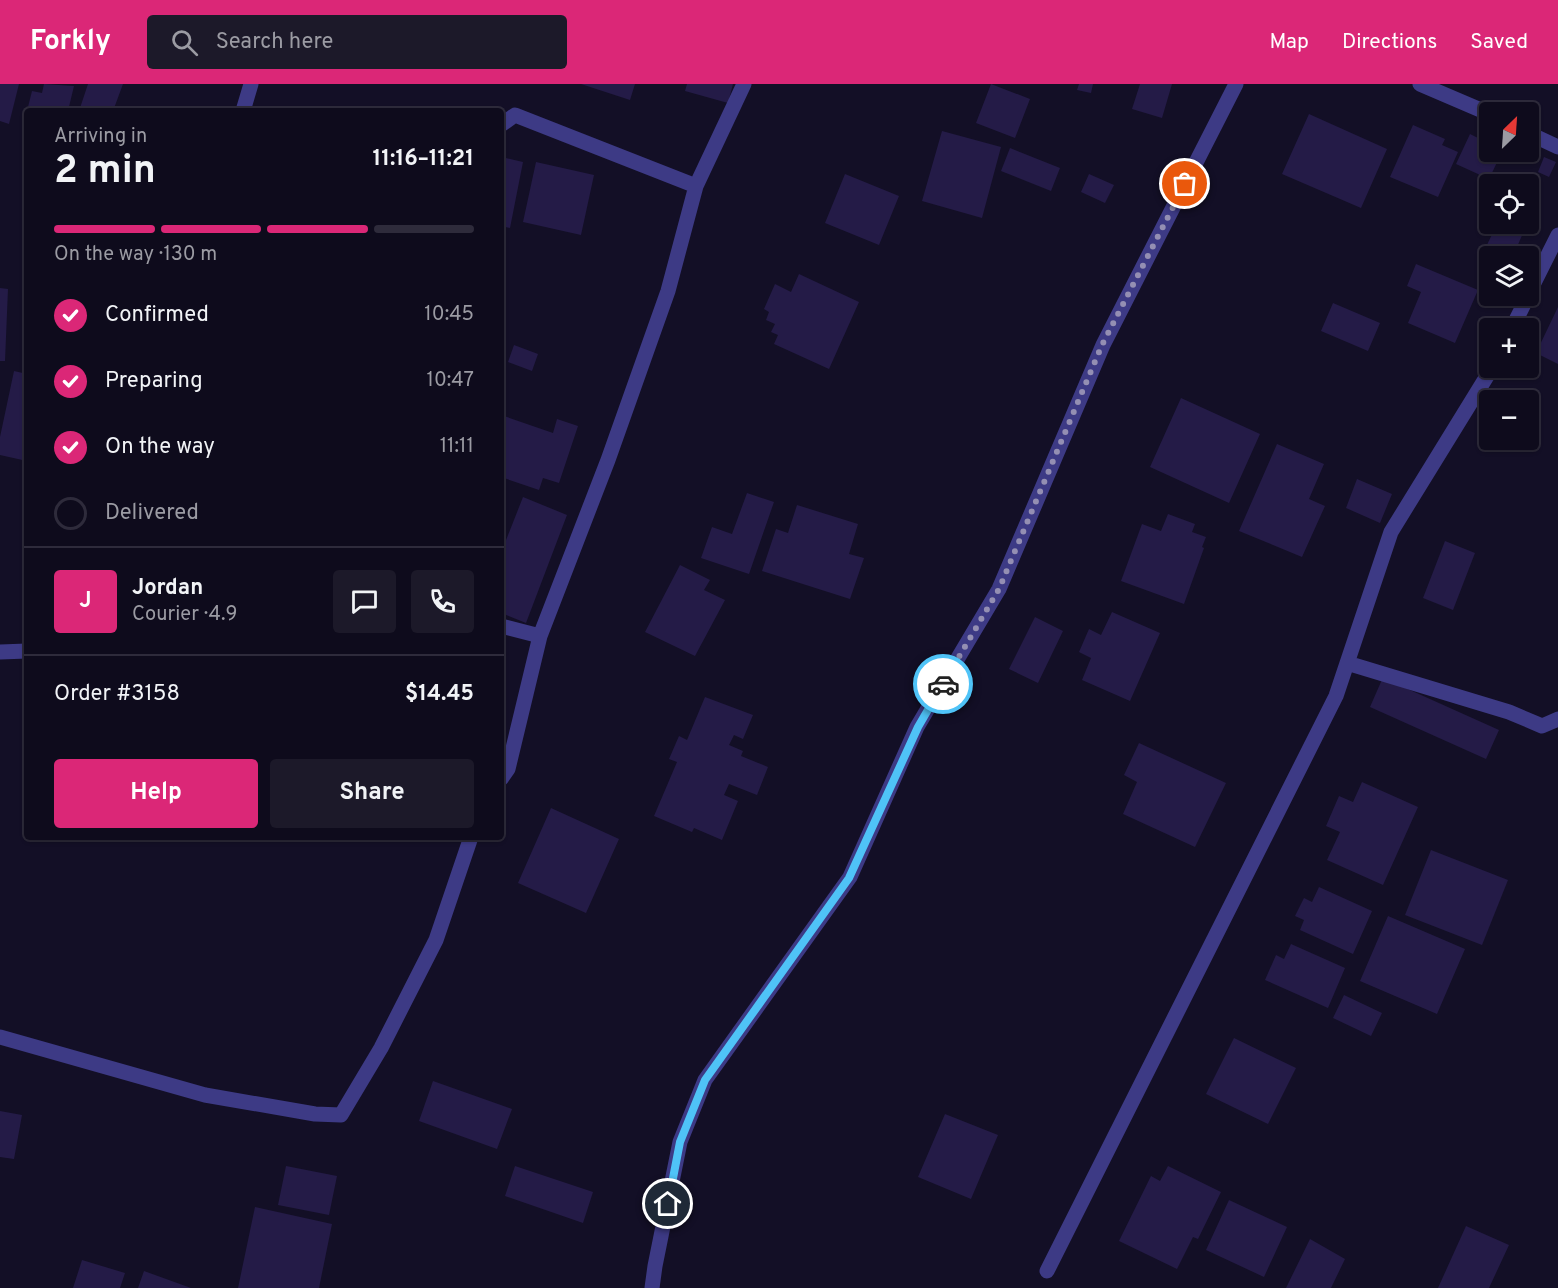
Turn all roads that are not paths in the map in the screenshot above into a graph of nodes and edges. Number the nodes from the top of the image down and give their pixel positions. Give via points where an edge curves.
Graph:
1 (251, 84) edge
2 (744, 84) edge
3 (1236, 84) edge
4 (1420, 84) edge
5 (244, 108) edge
6 (1479, 109) edge
7 (504, 123) edge
8 (1539, 138) edge
9 (1558, 147) edge
10 (696, 186) junction
11 (1558, 235) edge
12 (1539, 273) edge
13 (1486, 378) edge
14 (504, 627) edge
15 (540, 636) junction
16 (24, 651) edge
17 (0, 652) edge
18 (1347, 663) junction
19 (1558, 720) edge
20 (504, 775) edge
21 (470, 840) edge
22 (0, 1037) edge
23 (1047, 1271) dead end
24 (652, 1288) edge

1 - 5 street
2 - 10 street
3 - 24 street via 1102,345 999,589 918,727 849,878 705,1080 680,1142
4 - 6 street
7 - 10 street via 515,115
8 - 9 street
10 - 15 street via 668,291
11 - 12 street
13 - 18 street via 1391,532
14 - 15 street
15 - 20 street
16 - 17 street
18 - 19 street via 1509,712 1542,726
18 - 23 street via 1336,696
21 - 22 street via 436,940 381,1048 341,1115 205,1095

